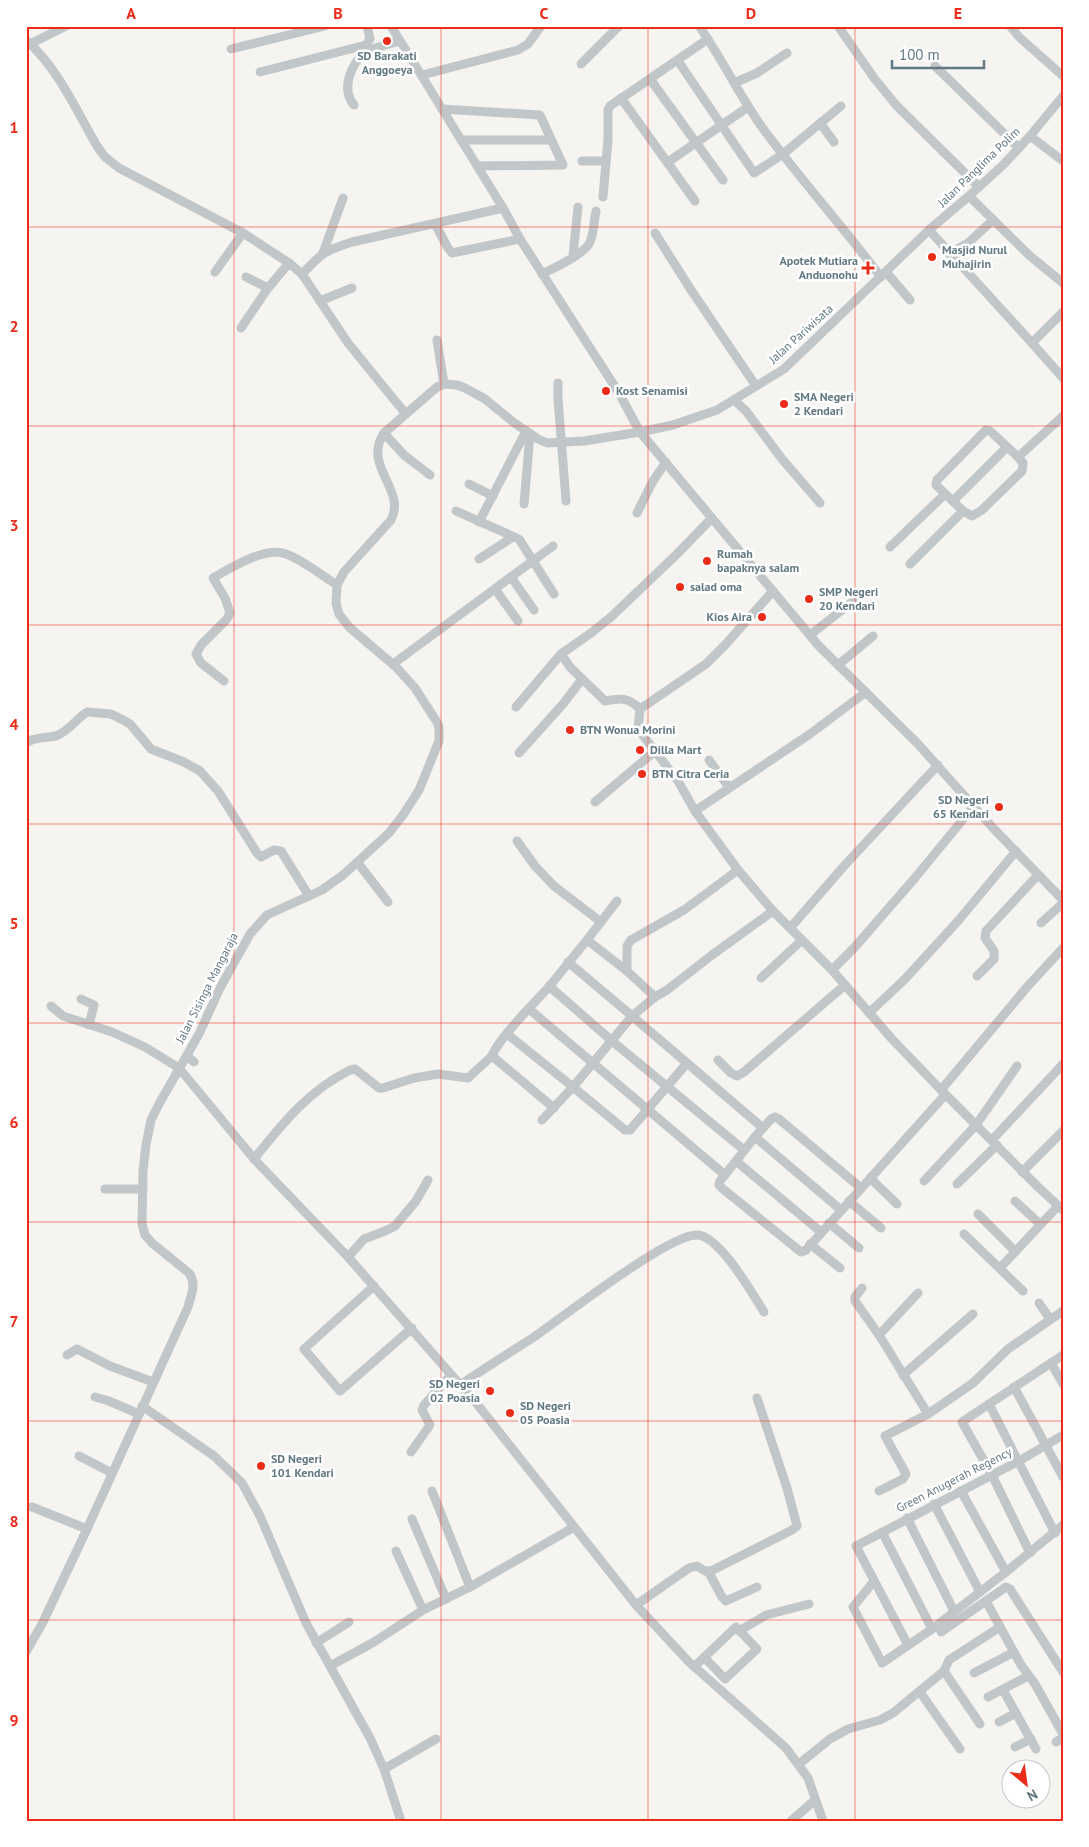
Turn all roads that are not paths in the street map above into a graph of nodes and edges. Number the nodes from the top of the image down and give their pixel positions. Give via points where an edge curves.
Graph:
1 (66, 26) edge
2 (325, 26) edge
3 (366, 26) edge
4 (391, 26) edge
5 (541, 26) edge
6 (619, 26) edge
7 (699, 26) edge
8 (838, 26) edge
9 (1010, 26) edge
10 (708, 39) junction
11 (400, 41) junction
12 (28, 42) edge
13 (230, 49) dead end
14 (787, 53) dead end
15 (678, 61) junction
16 (581, 64) dead end
17 (935, 66) dead end
18 (260, 72) dead end
19 (422, 75) junction
20 (1063, 76) edge
21 (650, 79) junction
22 (734, 83) junction
23 (1063, 96) edge
24 (621, 98) junction
25 (354, 105) dead end
26 (842, 106) dead end
27 (748, 107) junction
28 (442, 109) junction
29 (820, 123) junction
30 (721, 125) junction
31 (1030, 136) junction
32 (462, 140) junction
33 (551, 140) junction
34 (834, 142) dead end
35 (696, 143) junction
36 (1019, 148) junction
37 (783, 154) junction
38 (582, 161) dead end
39 (606, 161) junction
40 (1063, 161) edge
41 (668, 162) junction
42 (477, 166) junction
43 (723, 180) dead end
44 (979, 187) junction
45 (969, 196) junction
46 (602, 197) dead end
47 (343, 198) dead end
48 (695, 201) dead end
49 (578, 207) dead end
50 (503, 208) junction
51 (596, 211) dead end
52 (993, 220) junction
53 (435, 224) junction
54 (929, 230) junction
55 (655, 232) dead end
56 (243, 233) junction
57 (520, 239) junction
58 (323, 253) junction
59 (949, 254) junction
60 (573, 256) junction
61 (289, 263) junction
62 (215, 272) dead end
63 (302, 274) junction
64 (542, 274) junction
65 (884, 274) junction
66 (246, 277) dead end
67 (1063, 283) edge
68 (268, 288) junction
69 (352, 288) dead end
70 (910, 300) dead end
71 (320, 301) junction
72 (1063, 312) edge
73 (241, 328) dead end
74 (437, 340) dead end
75 (1032, 343) junction
76 (1063, 378) edge
77 (558, 383) dead end
78 (444, 384) junction
79 (756, 386) junction
80 (734, 400) junction
81 (405, 413) junction
82 (1063, 416) edge
83 (640, 432) junction
84 (384, 433) junction
85 (528, 433) junction
86 (561, 443) junction
87 (1007, 447) junction
88 (1018, 457) junction
89 (666, 462) junction
90 (430, 475) dead end
91 (469, 484) dead end
92 (946, 494) junction
93 (493, 496) junction
94 (566, 501) dead end
95 (953, 501) junction
96 (820, 503) dead end
97 (524, 504) dead end
98 (962, 511) junction
99 (456, 512) dead end
100 (637, 513) dead end
101 (712, 518) junction
102 (479, 522) junction
103 (513, 537) junction
104 (553, 546) dead end
105 (890, 546) dead end
106 (479, 559) dead end
107 (532, 561) junction
108 (910, 564) dead end
109 (511, 577) junction
110 (337, 585) junction
111 (495, 589) junction
112 (773, 591) junction
113 (554, 594) dead end
114 (856, 598) dead end
115 (534, 610) dead end
116 (518, 622) dead end
117 (810, 635) junction
118 (873, 636) dead end
119 (561, 654) junction
120 (393, 664) junction
121 (838, 665) junction
122 (582, 679) junction
123 (224, 681) dead end
124 (866, 692) junction
125 (516, 707) dead end
126 (640, 709) junction
127 (26, 743) edge
128 (654, 751) junction
129 (519, 753) dead end
130 (709, 760) dead end
131 (938, 765) junction
132 (729, 787) junction
133 (595, 802) dead end
134 (974, 806) junction
135 (694, 811) junction
136 (517, 841) dead end
137 (1016, 851) junction
138 (358, 863) junction
139 (738, 870) junction
140 (1038, 875) junction
141 (309, 896) junction
142 (617, 901) dead end
143 (1063, 901) edge
144 (388, 902) dead end
145 (774, 911) junction
146 (601, 922) junction
147 (1040, 923) dead end
148 (790, 927) junction
149 (587, 940) junction
150 (802, 940) junction
151 (1063, 948) edge
152 (568, 962) junction
153 (832, 970) junction
154 (627, 971) junction
155 (976, 976) dead end
156 (761, 978) dead end
157 (845, 985) junction
158 (549, 986) junction
159 (655, 997) junction
160 (81, 999) dead end
161 (51, 1006) dead end
162 (528, 1009) junction
163 (870, 1013) junction
164 (632, 1016) junction
165 (90, 1025) junction
166 (507, 1034) junction
167 (612, 1041) junction
168 (186, 1056) junction
169 (492, 1056) junction
170 (718, 1060) dead end
171 (194, 1062) dead end
172 (687, 1063) junction
173 (593, 1064) junction
174 (1063, 1064) edge
175 (1017, 1066) dead end
176 (179, 1068) junction
177 (666, 1086) junction
178 (573, 1087) junction
179 (943, 1092) junction
180 (554, 1108) junction
181 (647, 1110) junction
182 (542, 1120) dead end
183 (976, 1125) junction
184 (763, 1128) junction
185 (1063, 1131) edge
186 (755, 1137) junction
187 (994, 1143) junction
188 (744, 1150) junction
189 (254, 1159) junction
190 (736, 1160) junction
191 (1022, 1172) junction
192 (725, 1175) junction
193 (870, 1178) junction
194 (428, 1180) dead end
195 (924, 1181) dead end
196 (958, 1184) dead end
197 (861, 1188) junction
198 (105, 1189) dead end
199 (143, 1189) junction
200 (849, 1201) junction
201 (1015, 1201) dead end
202 (897, 1204) dead end
203 (1061, 1208) edge
204 (841, 1210) junction
205 (978, 1214) dead end
206 (829, 1223) junction
207 (1040, 1224) junction
208 (881, 1228) dead end
209 (821, 1232) junction
210 (964, 1234) dead end
211 (810, 1244) junction
212 (859, 1248) dead end
213 (1015, 1250) junction
214 (348, 1257) junction
215 (840, 1268) dead end
216 (1000, 1268) junction
217 (374, 1286) junction
218 (862, 1288) dead end
219 (918, 1292) dead end
220 (1023, 1292) dead end
221 (1039, 1303) dead end
222 (1063, 1311) edge
223 (764, 1312) dead end
224 (973, 1314) dead end
225 (1050, 1319) junction
226 (412, 1328) junction
227 (879, 1335) junction
228 (66, 1355) dead end
229 (1063, 1355) edge
230 (1051, 1363) junction
231 (452, 1374) junction
232 (903, 1374) junction
233 (152, 1382) junction
234 (1063, 1384) edge
235 (460, 1385) junction
236 (1014, 1387) junction
237 (95, 1397) dead end
238 (757, 1398) dead end
239 (989, 1404) junction
240 (140, 1410) junction
241 (928, 1414) junction
242 (1063, 1435) edge
243 (1045, 1445) junction
244 (411, 1452) dead end
245 (79, 1456) dead end
246 (1019, 1460) junction
247 (112, 1474) junction
248 (992, 1475) junction
249 (1063, 1477) edge
250 (961, 1490) junction
251 (432, 1491) dead end
252 (879, 1491) dead end
253 (934, 1504) junction
254 (32, 1507) dead end
255 (907, 1518) junction
256 (412, 1519) dead end
257 (1063, 1525) edge
258 (574, 1527) junction
259 (87, 1529) junction
260 (882, 1532) junction
261 (1055, 1533) junction
262 (396, 1551) dead end
263 (1030, 1553) junction
264 (708, 1571) junction
265 (1006, 1572) junction
266 (874, 1582) junction
267 (470, 1586) junction
268 (757, 1587) dead end
269 (980, 1592) junction
270 (446, 1599) junction
271 (986, 1601) junction
272 (809, 1604) dead end
273 (636, 1606) junction
274 (423, 1610) junction
275 (954, 1611) junction
276 (349, 1622) dead end
277 (1000, 1627) junction
278 (937, 1630) junction
279 (740, 1631) junction
280 (316, 1643) junction
281 (908, 1645) junction
282 (27, 1647) edge
283 (1014, 1652) junction
284 (704, 1658) junction
285 (330, 1666) junction
286 (694, 1667) junction
287 (944, 1671) junction
288 (1063, 1672) edge
289 (974, 1674) dead end
290 (1028, 1676) junction
291 (1003, 1690) junction
292 (920, 1692) junction
293 (988, 1697) dead end
294 (1016, 1713) junction
295 (999, 1722) dead end
296 (980, 1724) dead end
297 (1063, 1734) edge
298 (436, 1739) dead end
299 (1031, 1739) junction
300 (1015, 1747) dead end
301 (960, 1749) dead end
302 (1036, 1749) dead end
303 (799, 1764) junction
304 (384, 1769) junction
305 (816, 1800) junction
306 (401, 1821) edge
307 (791, 1821) edge
308 (823, 1821) edge

1 - 12 street
2 - 13 street
3 - 18 street via 370,39 366,44
4 - 11 street
5 - 19 street via 528,44 518,50
6 - 16 street
7 - 10 street
8 - 44 street via 896,105
9 - 20 street
10 - 15 street
10 - 22 street
11 - 19 street
11 - 25 street via 377,47 358,60 347,89
12 - 56 street via 52,70 106,157 119,168
14 - 22 street via 757,73
15 - 21 street
15 - 30 street
17 - 36 street
19 - 28 street
21 - 24 street
21 - 35 street
22 - 27 street
23 - 31 street, Jalan Panglima Polim
24 - 39 street via 608,110
24 - 41 street
26 - 29 street
27 - 30 street
27 - 37 street
28 - 32 street
28 - 33 street via 540,115
29 - 34 street
29 - 37 street
30 - 35 street
30 - 37 street via 754,173
31 - 36 street, Jalan Panglima Polim
31 - 40 street
32 - 33 street
32 - 42 street
33 - 42 street via 562,165
35 - 41 street
35 - 43 street
36 - 44 street, Jalan Panglima Polim
37 - 65 street
38 - 39 street
39 - 46 street
41 - 48 street
42 - 50 street
44 - 45 street, Jalan Panglima Polim
45 - 52 street
45 - 54 street, Jalan Panglima Polim
47 - 58 street
49 - 60 street
50 - 53 street
50 - 57 street
51 - 60 street via 590,242
52 - 59 street via 968,243
52 - 67 street
53 - 57 street via 452,252
53 - 58 street via 352,242
54 - 59 street
54 - 65 street, Jalan Pariwisata
55 - 79 street
56 - 61 street
56 - 62 street
57 - 64 street
58 - 63 street
59 - 75 street
60 - 64 street
61 - 63 street
61 - 68 street
63 - 71 street
64 - 83 street via 594,351
65 - 70 street
65 - 79 street, Jalan Pariwisata via 784,369
66 - 68 street
68 - 73 street
69 - 71 street
71 - 81 street
72 - 75 street
74 - 78 street
75 - 76 street
77 - 86 street
78 - 81 street
78 - 85 street via 457,385 485,399
79 - 80 street, Jalan Pariwisata
80 - 83 street, Jalan Pariwisata via 702,416
80 - 96 street
81 - 84 street
82 - 88 street
83 - 86 street
83 - 89 street
84 - 90 street via 404,455
84 - 110 street via 379,440 377,458 395,501 395,513 344,572
85 - 86 street via 542,442
85 - 93 street
85 - 97 street
86 - 94 street
87 - 88 street
87 - 92 street via 986,430 937,480 936,485
87 - 95 street
88 - 98 street via 1023,463 1022,471 975,514 968,515
89 - 100 street
89 - 101 street
91 - 93 street
92 - 95 street
92 - 105 street
93 - 102 street
95 - 98 street
98 - 108 street
99 - 102 street
101 - 112 street
101 - 119 street via 611,616
102 - 103 street
103 - 106 street
103 - 107 street via 519,539
104 - 107 street
107 - 109 street
107 - 113 street
109 - 111 street
109 - 115 street
110 - 120 street, Jalan Sisinga Mangaraja via 339,614 349,627
110 - 123 street via 286,553 275,552 235,565 213,578 230,613 196,654 201,663
111 - 116 street
111 - 120 street
112 - 117 street
112 - 126 street via 706,664
114 - 117 street
117 - 121 street
118 - 121 street
119 - 122 street
119 - 125 street
120 - 138 street, Jalan Sisinga Mangaraja via 432,711 439,727 439,741 419,790 403,815
121 - 124 street
122 - 126 street via 605,701 624,699 632,701
122 - 129 street
124 - 131 street
124 - 132 street via 810,734
126 - 128 street via 638,729
127 - 141 street via 57,735 87,712 111,714 123,720 151,749 200,772 257,853 262,857 274,850 281,851
128 - 133 street
128 - 135 street via 678,781
130 - 132 street
131 - 134 street
131 - 148 street
132 - 135 street
134 - 137 street
134 - 153 street
135 - 139 street
136 - 146 street via 554,886
137 - 140 street
137 - 163 street via 958,921
138 - 141 street, Jalan Sisinga Mangaraja
138 - 144 street
139 - 145 street
139 - 154 street via 684,910 631,940 627,946
140 - 143 street
140 - 155 street via 986,931 985,938 994,951 994,959
141 - 168 street, Jalan Sisinga Mangaraja via 267,915 250,934
142 - 146 street
143 - 147 street
145 - 148 street
145 - 159 street
146 - 149 street
148 - 150 street
149 - 152 street
149 - 154 street
150 - 153 street
150 - 156 street
151 - 179 street via 1027,987
152 - 158 street
152 - 164 street
153 - 157 street
154 - 159 street
157 - 163 street
157 - 170 street via 744,1072 737,1076
158 - 162 street
158 - 167 street
159 - 164 street
160 - 165 street via 94,1005
161 - 165 street via 63,1016
162 - 166 street
162 - 173 street
163 - 179 street
164 - 167 street
164 - 172 street
165 - 176 street via 145,1047
166 - 169 street
166 - 178 street
167 - 173 street
167 - 177 street
168 - 171 street
168 - 176 street, Jalan Sisinga Mangaraja
169 - 180 street
169 - 189 street via 468,1078 438,1074 383,1088 354,1069 350,1070 319,1088 301,1104
172 - 177 street
172 - 184 street
173 - 178 street
173 - 181 street
174 - 187 street
175 - 183 street
176 - 189 street
176 - 199 street, Jalan Sisinga Mangaraja via 150,1125 142,1171
177 - 181 street
177 - 188 street
178 - 180 street
178 - 181 street via 626,1130 630,1130
179 - 183 street
179 - 193 street
180 - 182 street
181 - 192 street
183 - 187 street
183 - 195 street
184 - 186 street
184 - 197 street via 771,1119 780,1119
185 - 191 street
186 - 188 street
186 - 204 street
187 - 191 street
187 - 196 street
188 - 190 street
189 - 214 street
190 - 192 street
190 - 209 street
191 - 203 street
192 - 211 street via 719,1185 797,1250 801,1252
193 - 197 street
193 - 202 street
194 - 214 street via 395,1226 364,1239
197 - 200 street
198 - 199 street
199 - 233 street, Jalan Sisinga Mangaraja via 142,1224 145,1235 189,1273 194,1286 188,1307
200 - 204 street
200 - 208 street
201 - 207 street
203 - 207 street
204 - 206 street
205 - 213 street
206 - 209 street
206 - 212 street
207 - 213 street
209 - 211 street
210 - 216 street
211 - 215 street
213 - 216 street
214 - 217 street
216 - 220 street
217 - 226 street
217 - 226 street via 304,1349 340,1391
218 - 227 street via 855,1297 856,1301
219 - 227 street
221 - 225 street
222 - 225 street
223 - 235 street via 734,1267 708,1238 697,1235 683,1238 618,1277
224 - 232 street
225 - 241 street via 1008,1349 973,1383
226 - 231 street
227 - 232 street
228 - 233 street via 79,1350 102,1363
229 - 230 street
230 - 234 street
230 - 236 street
231 - 235 street
231 - 244 street via 424,1405 422,1410 430,1425
232 - 241 street
233 - 240 street, Jalan Sisinga Mangaraja
235 - 258 street
236 - 239 street
236 - 243 street
237 - 240 street
238 - 264 street via 797,1526
239 - 246 street
239 - 248 street via 962,1422
240 - 247 street, Jalan Sisinga Mangaraja
240 - 280 street via 214,1456 242,1483
241 - 252 street via 885,1436 906,1474 903,1479
242 - 243 street, Green Anugerah Regency
243 - 246 street, Green Anugerah Regency
243 - 249 street
245 - 247 street
246 - 248 street, Green Anugerah Regency
246 - 261 street
247 - 259 street, Jalan Sisinga Mangaraja
248 - 250 street, Green Anugerah Regency
248 - 263 street
250 - 253 street, Green Anugerah Regency
250 - 265 street
251 - 267 street
253 - 255 street, Green Anugerah Regency
253 - 269 street
254 - 259 street
255 - 260 street, Green Anugerah Regency
255 - 275 street
256 - 270 street
257 - 261 street
258 - 267 street
258 - 273 street
259 - 282 street, Jalan Sisinga Mangaraja
260 - 266 street, Green Anugerah Regency via 856,1546
260 - 278 street
261 - 263 street
262 - 274 street
263 - 265 street
264 - 268 street via 726,1601
264 - 273 street via 697,1566 688,1568
265 - 269 street
266 - 281 street
266 - 281 street via 854,1607 882,1663
267 - 270 street
269 - 275 street
270 - 274 street
271 - 277 street
271 - 278 street
271 - 288 street via 1006,1587 1010,1589
272 - 279 street via 766,1615
273 - 286 street
274 - 285 street
275 - 278 street
276 - 280 street
277 - 283 street
277 - 287 street via 949,1660
278 - 281 street
279 - 284 street via 736,1627
279 - 284 street via 756,1650 724,1679
280 - 285 street
283 - 289 street
283 - 290 street
284 - 286 street
285 - 304 street
286 - 303 street via 786,1748
287 - 292 street
287 - 296 street
290 - 291 street
290 - 297 street
291 - 293 street
291 - 294 street
292 - 301 street
292 - 303 street via 894,1713 830,1739
294 - 295 street
294 - 299 street
298 - 304 street
299 - 300 street
299 - 302 street
303 - 305 street
304 - 306 street
305 - 307 street
305 - 308 street

